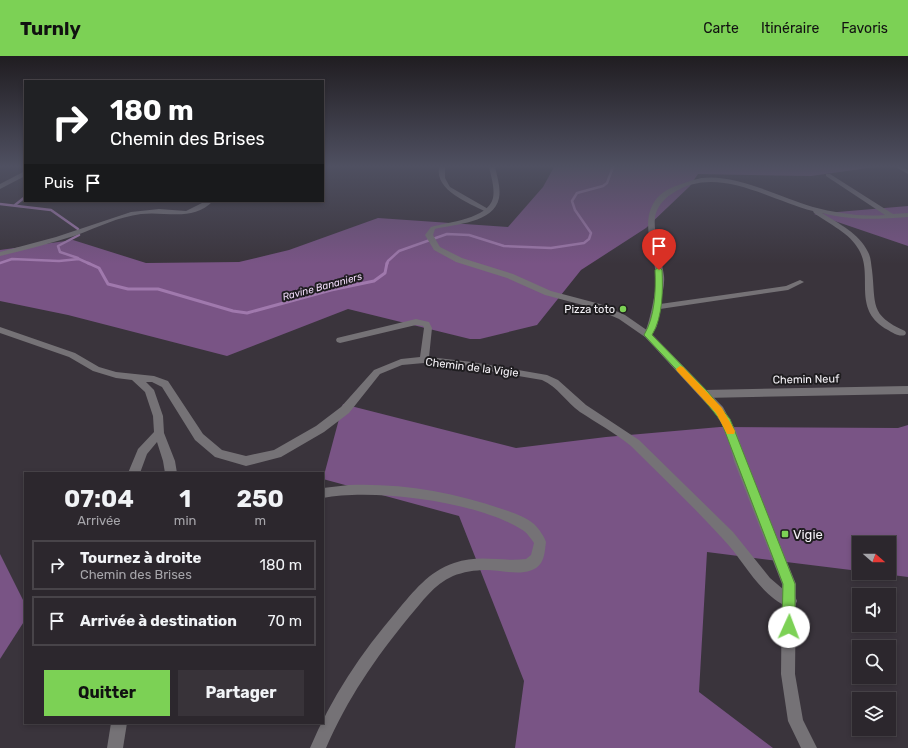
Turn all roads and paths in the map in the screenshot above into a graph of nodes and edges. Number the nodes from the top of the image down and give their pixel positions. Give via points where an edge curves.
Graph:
1 (469, 199) edge
2 (495, 199) edge
3 (661, 199) edge
4 (783, 199) edge
5 (867, 199) edge
6 (208, 202) edge
7 (810, 208) junction
8 (488, 210) junction
9 (908, 215) edge
10 (893, 216) junction
11 (0, 254) edge
12 (800, 282) dead end
13 (655, 307) junction
14 (0, 330) edge
15 (902, 332) dead end
16 (648, 335) junction
17 (340, 340) dead end
18 (424, 360) junction
19 (134, 376) junction
20 (908, 390) edge
21 (704, 394) junction
22 (159, 432) junction
23 (134, 472) edge
24 (171, 472) edge
25 (324, 493) edge
26 (790, 601) junction
27 (119, 724) edge
28 (115, 748) edge
29 (318, 748) edge
30 (809, 748) edge

1 - 8 street
2 - 8 street
3 - 13 street via 652,213 651,226 660,278
4 - 7 street
5 - 10 street
6 - 11 street via 185,214 152,210 134,213
7 - 10 street via 851,217
7 - 15 street via 860,244 867,258 873,313 884,324
8 - 16 street via 478,216 433,228 429,235 437,248 459,260 510,276 548,293 609,311
9 - 10 street
12 - 13 street via 788,288
13 - 16 street via 653,326
14 - 19 street, Chemin de la Vigie via 72,355 96,369 116,375
16 - 21 street
17 - 18 street via 422,322 428,328
18 - 19 street, Chemin de la Vigie via 401,362 377,372 345,410 320,430 277,454 246,461 219,454 199,437 165,384 154,378
18 - 26 street, Chemin de la Vigie via 544,377 555,382 582,408 635,443 730,536 765,583
19 - 22 street via 149,390 158,416
20 - 21 street, Chemin Neuf
21 - 26 street via 719,410 731,431 740,461 789,584
22 - 23 street via 142,452
22 - 24 street
25 - 29 street via 338,490 392,491 449,498 500,512 534,530 540,541 541,550 536,560 526,566 481,563 442,574 427,585 370,655 331,718
26 - 30 street via 790,689 796,721
27 - 28 street

